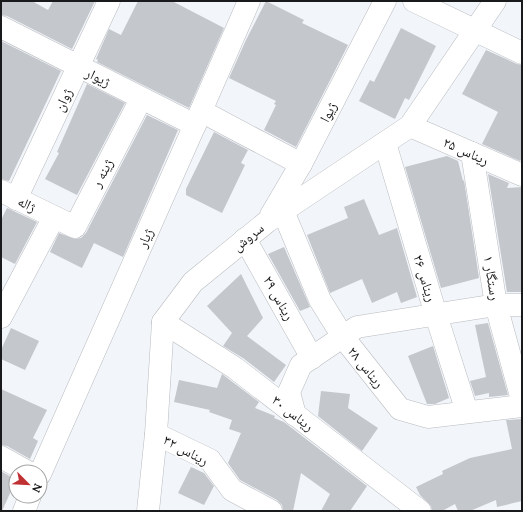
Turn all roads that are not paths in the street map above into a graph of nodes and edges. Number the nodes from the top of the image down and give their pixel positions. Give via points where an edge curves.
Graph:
1 (109, 1) edge
2 (249, 1) edge
3 (385, 1) edge
4 (414, 1) edge
5 (495, 1) edge
6 (1, 28) edge
7 (475, 31) junction
8 (522, 53) edge
9 (78, 67) junction
10 (141, 99) junction
11 (198, 118) junction
12 (410, 126) junction
13 (385, 143) junction
14 (472, 153) junction
15 (301, 164) junction
16 (522, 175) edge
17 (8, 195) edge
18 (275, 216) junction
19 (54, 217) junction
20 (246, 239) junction
21 (496, 305) junction
22 (522, 305) edge
23 (436, 315) junction
24 (1, 318) edge
25 (163, 322) junction
26 (343, 338) junction
27 (312, 358) junction
28 (522, 400) edge
29 (522, 406) edge
30 (467, 412) junction
31 (295, 415) junction
32 (156, 434) junction
33 (1, 457) edge
34 (14, 464) edge
35 (44, 464) edge
36 (148, 511) edge
37 (271, 511) edge
38 (420, 511) edge

1 - 9 street, ژوان
2 - 11 street, ژیار
3 - 15 street, ژیوا
4 - 7 street
5 - 7 street, سروش
6 - 9 street, ژیوار
7 - 8 street
7 - 12 street, سروش
9 - 10 street, ژیوار
9 - 17 street, ژوان
10 - 11 street, ژیوار
10 - 19 street, ژینه ر via 75,227
11 - 15 street, ژیوار
11 - 35 street, ژیار
12 - 13 street, سروش
12 - 14 street, ریناس ۲۵
13 - 18 street, سروش
13 - 23 street, ریناس ۲۶
14 - 16 street, ریناس ۲۵
14 - 21 street, رستگار ۱
15 - 18 street, ژیوا
17 - 19 street, ژاله
18 - 20 street, سروش
18 - 26 street, ریناس ۲۸
19 - 24 street
20 - 25 street, سروش via 193,282
20 - 27 street, ریناس ۲۹
21 - 22 street
21 - 23 street
21 - 28 street, رستگار ۱
23 - 26 street via 357,327
23 - 30 street, ریناس ۲۶
25 - 31 street, ریناس ۳۰ via 235,368
25 - 32 street
26 - 27 street
26 - 30 street, ریناس ۲۸ via 400,409 428,416
27 - 31 street via 301,365 289,392
29 - 30 street, ریناس ۲۸
31 - 38 street, ریناس ۳۰
32 - 36 street
32 - 37 street, ریناس ۳۲ via 210,460 232,490
33 - 34 street

